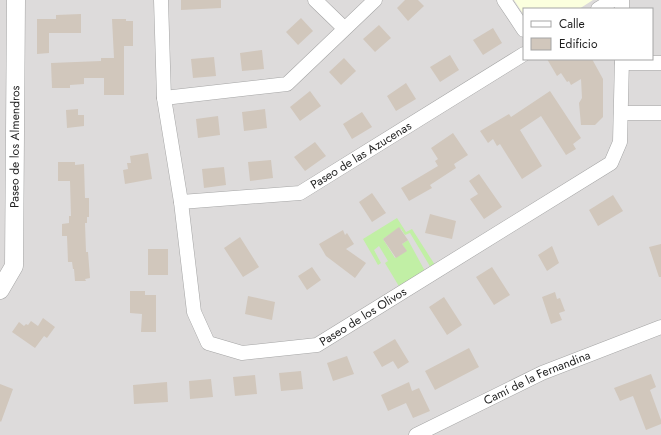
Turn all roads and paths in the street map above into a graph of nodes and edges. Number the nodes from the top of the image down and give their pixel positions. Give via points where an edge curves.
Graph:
1 (16, 0) edge
2 (161, 0) edge
3 (315, 0) edge
4 (375, 0) edge
5 (504, 0) edge
6 (613, 0) edge
7 (600, 8) edge
8 (344, 28) junction
9 (523, 28) edge
10 (523, 55) edge
11 (622, 61) edge
12 (661, 63) edge
13 (164, 98) junction
14 (621, 113) junction
15 (661, 113) edge
16 (181, 202) junction
17 (0, 290) edge
18 (661, 327) edge
19 (416, 435) edge

1 - 17 street, Paseo de los Almendros via 14,266
2 - 13 street, Paseo de los Olivos
3 - 8 street
4 - 8 street
5 - 9 street
6 - 7 street
8 - 13 street via 287,84
10 - 16 street, Paseo de las Azucenas via 300,193
11 - 12 street, Paseo de los Olivos
11 - 14 street, Paseo de los Olivos
13 - 16 street, Paseo de los Olivos
14 - 15 street
14 - 16 street, Paseo de los Olivos via 620,142 611,163 317,344 242,353 208,343 194,312
18 - 19 street, Camí de la Fernandina via 542,373

